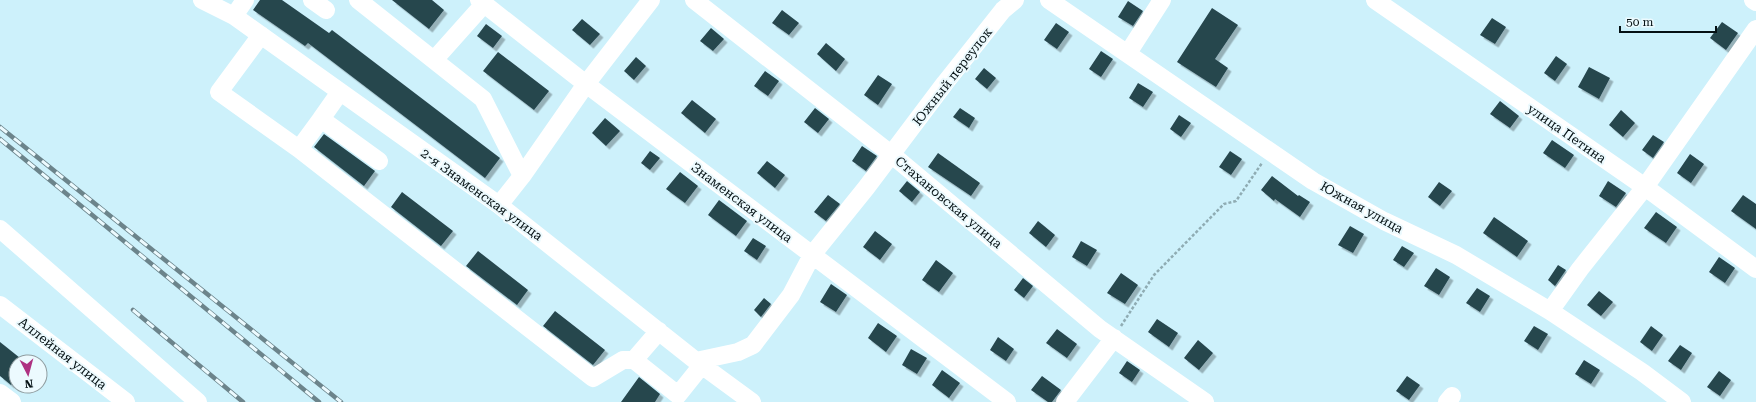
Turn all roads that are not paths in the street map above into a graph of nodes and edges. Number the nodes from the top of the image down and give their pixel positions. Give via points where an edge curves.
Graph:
1 (202, 0) edge
2 (245, 0) edge
3 (358, 0) edge
4 (651, 0) edge
5 (694, 0) edge
6 (1016, 0) edge
7 (1049, 0) edge
8 (1162, 0) edge
9 (1753, 0) edge
10 (482, 2) edge
11 (1382, 2) edge
12 (1756, 2) edge
13 (234, 16) junction
14 (1756, 29) edge
15 (261, 35) junction
16 (1128, 53) junction
17 (434, 60) junction
18 (586, 84) junction
19 (340, 92) junction
20 (321, 119) junction
21 (299, 149) junction
22 (891, 154) junction
23 (379, 161) dead end
24 (522, 176) junction
25 (1645, 187) junction
26 (499, 205) junction
27 (0, 229) edge
28 (812, 255) junction
29 (1756, 269) edge
30 (0, 305) edge
31 (1550, 311) junction
32 (659, 331) junction
33 (1114, 338) junction
34 (634, 360) junction
35 (699, 363) junction
36 (0, 393) edge
37 (682, 398) edge
38 (12, 402) edge
39 (126, 402) edge
40 (198, 402) edge
41 (752, 402) edge
42 (1007, 402) edge
43 (1065, 402) edge
44 (1205, 402) edge
45 (1682, 402) edge

1 - 13 street, 2-я Знаменская улица
2 - 13 street
3 - 17 street
4 - 18 street
5 - 22 street, Стахановская улица
6 - 22 street, Южный переулок via 1003,10
7 - 16 street, Южная улица
8 - 16 street
9 - 12 street
10 - 17 street
10 - 18 street, Знаменская улица
11 - 25 street, улица Петина
13 - 15 street, 2-я Знаменская улица
14 - 25 street
15 - 19 street, 2-я Знаменская улица
15 - 21 street via 219,92
16 - 31 street, Южная улица via 1313,181 1384,221 1456,255
17 - 24 street via 483,99
18 - 24 street
18 - 28 street, Знаменская улица
19 - 20 street
19 - 26 street, 2-я Знаменская улица
20 - 21 street
20 - 23 street
21 - 34 street via 593,378 623,360
22 - 28 street, Южный переулок
22 - 33 street, Стахановская улица
24 - 26 street
25 - 29 street, улица Петина
25 - 31 street
26 - 32 street, 2-я Знаменская улица
27 - 40 street
28 - 35 street, Южный переулок via 791,295 753,345
28 - 42 street, Знаменская улица
30 - 39 street, Аллейная улица
31 - 45 street, Южная улица
32 - 34 street
32 - 35 street, 2-я Знаменская улица
33 - 43 street
33 - 44 street, Стахановская улица
34 - 37 street
35 - 37 street
35 - 41 street, 2-я Знаменская улица
36 - 38 street

